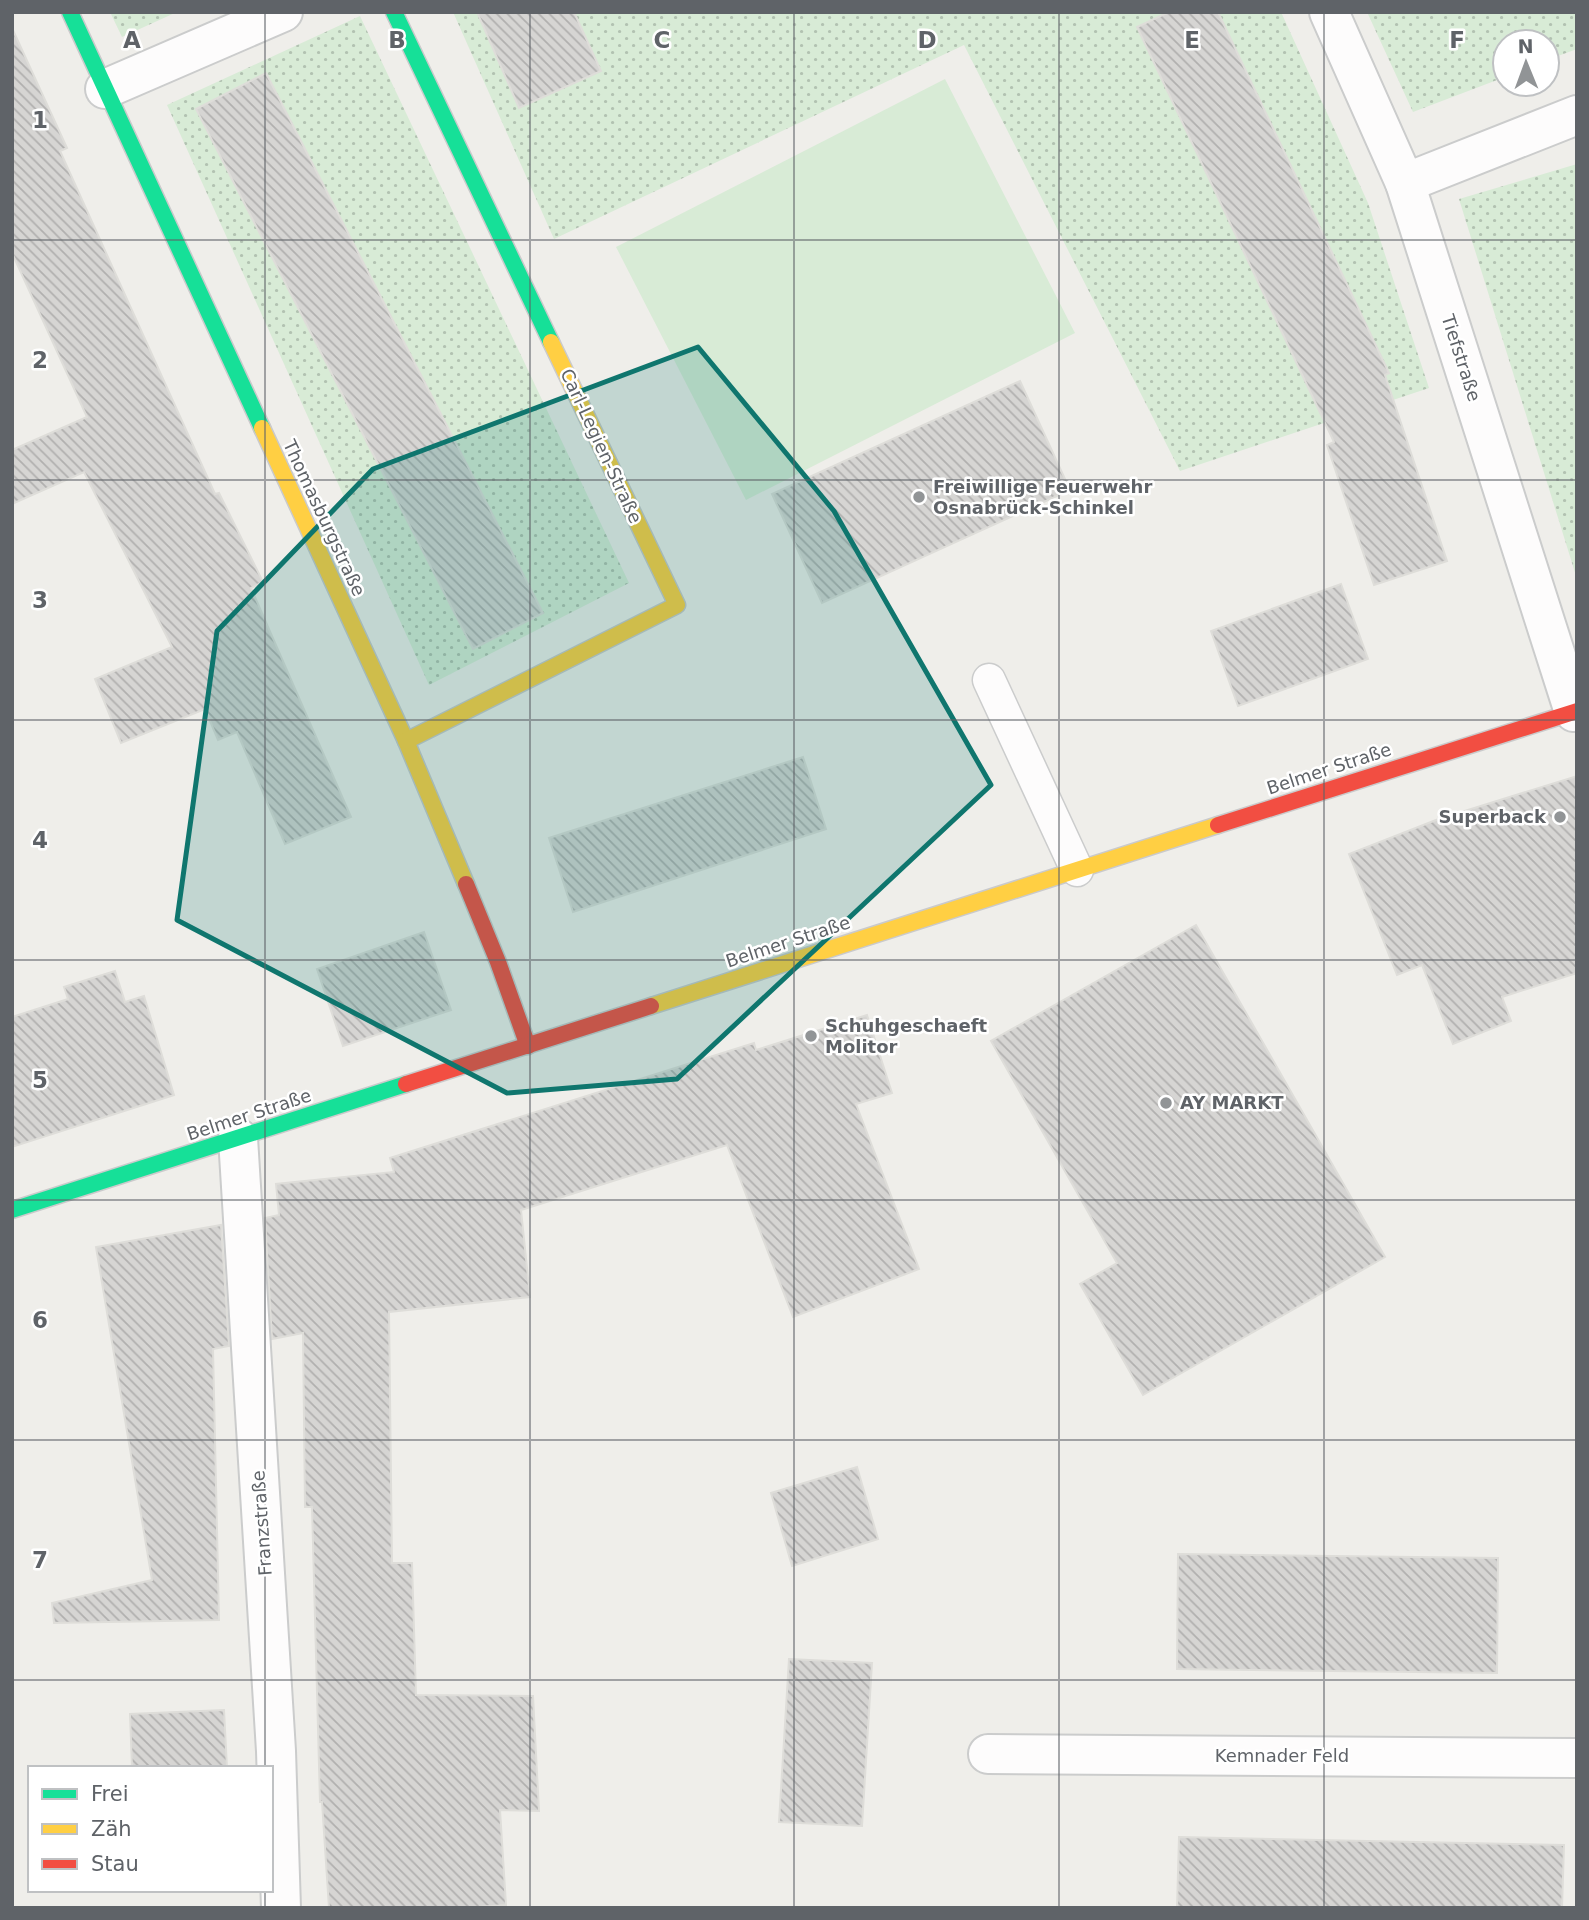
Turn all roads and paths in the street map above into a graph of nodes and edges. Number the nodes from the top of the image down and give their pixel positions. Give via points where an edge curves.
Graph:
1 (71, 12) edge
2 (282, 12) edge
3 (394, 12) edge
4 (1329, 12) edge
5 (105, 89) junction
6 (1577, 115) edge
7 (1405, 183) junction
8 (989, 680) dead end
9 (1576, 711) edge
10 (406, 741) junction
11 (1077, 870) junction
12 (528, 1046) junction
13 (238, 1138) junction
14 (12, 1210) edge
15 (988, 1754) dead end
16 (1577, 1758) edge
17 (281, 1908) edge

1 - 5 street, Thomasburgstraße
2 - 5 street
3 - 10 street, Carl-Legien-Straße via 677,606
4 - 7 street, Tiefstraße
5 - 10 street, Thomasburgstraße
6 - 7 street
7 - 9 street, Tiefstraße
8 - 11 lane
9 - 11 street, Belmer Straße
10 - 12 street, Thomasburgstraße
11 - 12 street, Belmer Straße
12 - 13 street, Belmer Straße
13 - 14 street, Belmer Straße
13 - 17 street, Franzstraße via 276,1751
15 - 16 street, Kemnader Feld

